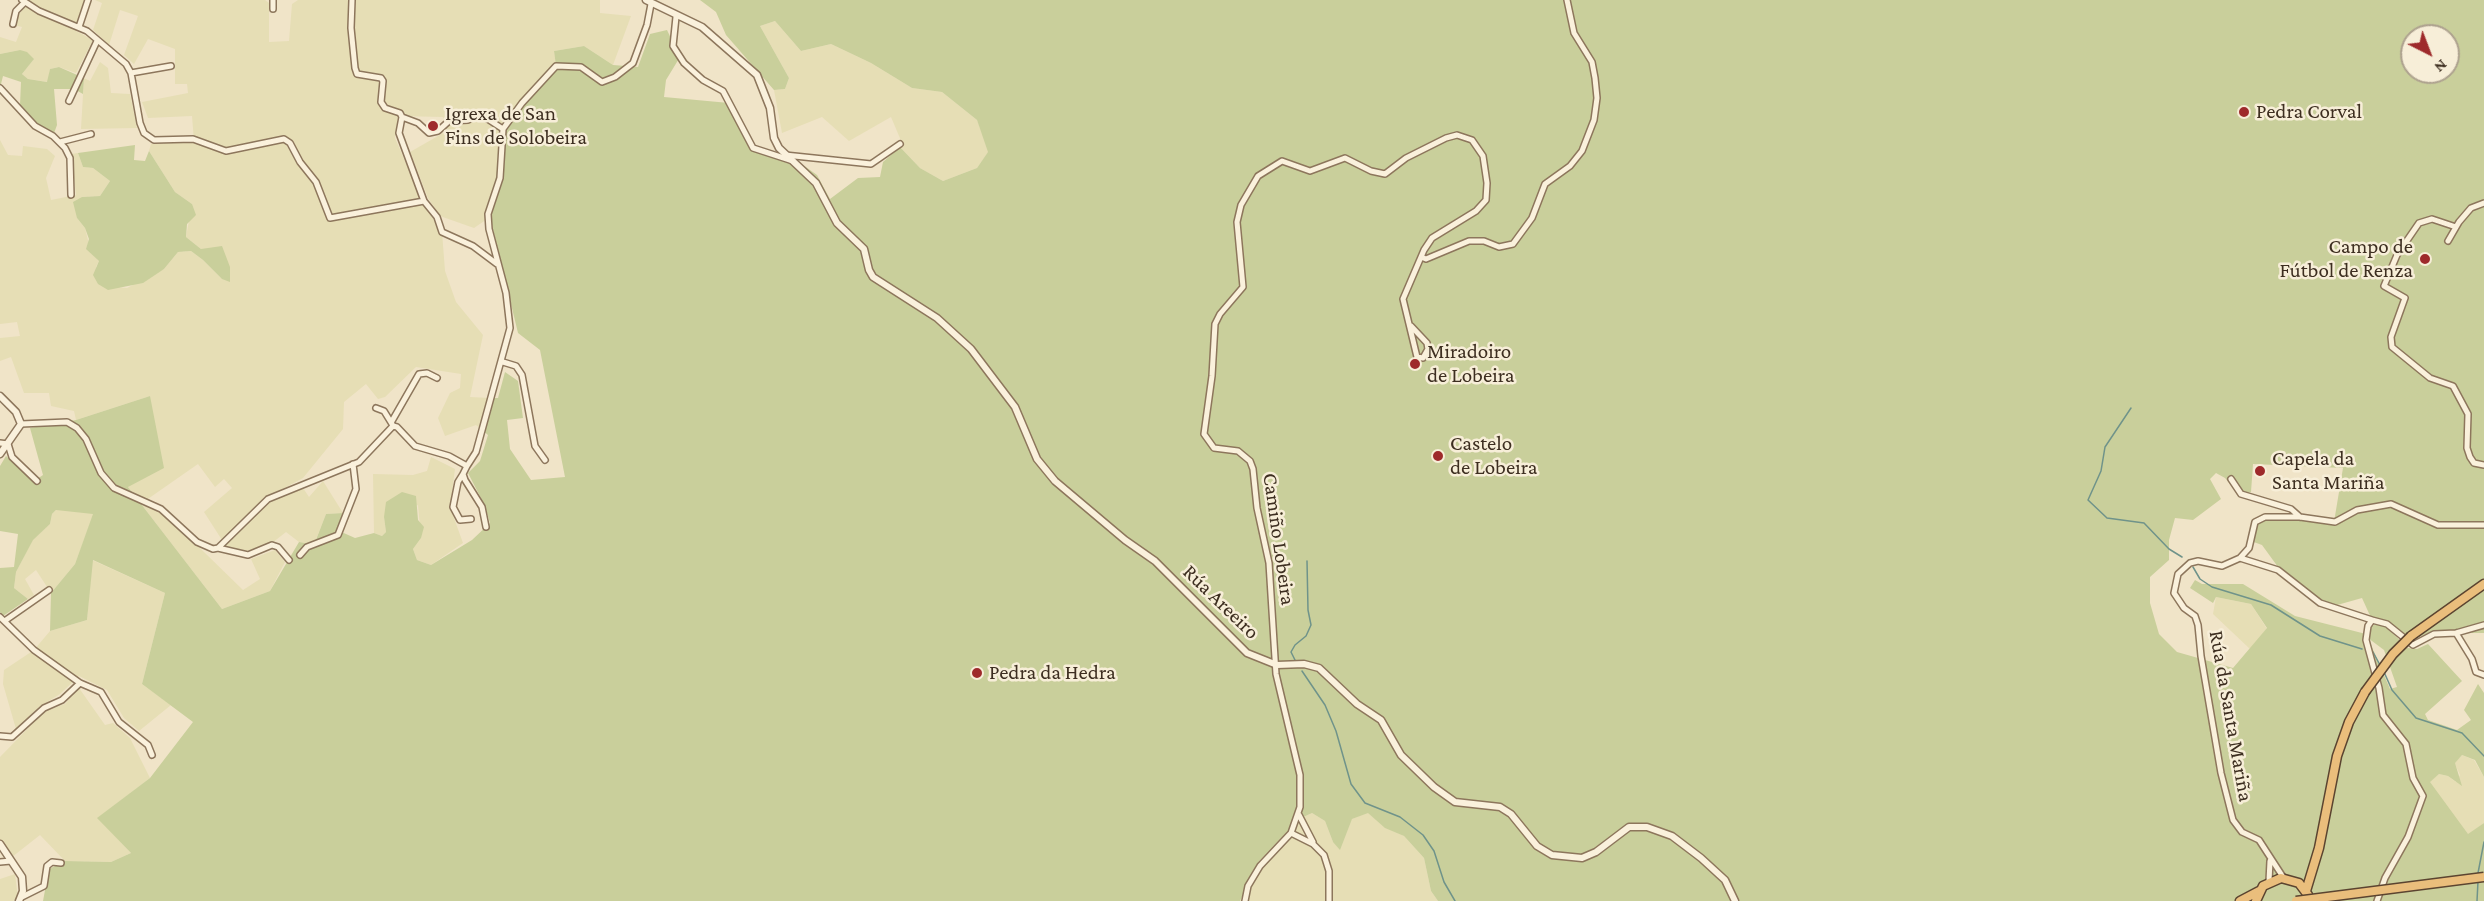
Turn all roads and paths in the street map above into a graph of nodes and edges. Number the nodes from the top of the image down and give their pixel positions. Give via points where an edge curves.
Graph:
1 (88, 0) edge
2 (273, 0) edge
3 (352, 0) edge
4 (1567, 0) edge
5 (23, 1) edge
6 (649, 2) edge
7 (273, 9) dead end
8 (676, 17) junction
9 (13, 24) dead end
10 (79, 27) junction
11 (97, 41) junction
12 (171, 66) dead end
13 (131, 73) junction
14 (0, 88) edge
15 (69, 101) dead end
16 (402, 117) junction
17 (503, 129) junction
18 (91, 134) dead end
19 (60, 142) junction
20 (900, 144) dead end
21 (785, 155) junction
22 (793, 161) junction
23 (71, 195) dead end
24 (424, 201) junction
25 (2484, 203) edge
26 (2456, 227) junction
27 (2448, 241) dead end
28 (1421, 257) junction
29 (497, 264) junction
30 (1411, 326) junction
31 (503, 362) junction
32 (437, 378) dead end
33 (0, 396) edge
34 (376, 408) dead end
35 (392, 423) junction
36 (21, 424) junction
37 (0, 443) edge
38 (8, 444) junction
39 (0, 454) edge
40 (545, 460) dead end
41 (353, 464) junction
42 (2484, 465) edge
43 (467, 466) junction
44 (463, 474) junction
45 (2231, 479) dead end
46 (37, 481) dead end
47 (2300, 517) junction
48 (471, 519) dead end
49 (2484, 525) edge
50 (486, 527) dead end
51 (218, 549) junction
52 (300, 555) dead end
53 (2240, 558) junction
54 (289, 560) dead end
55 (2484, 580) edge
56 (2484, 584) edge
57 (49, 590) dead end
58 (2484, 591) edge
59 (0, 617) edge
60 (2432, 619) junction
61 (6, 620) junction
62 (2372, 620) junction
63 (2484, 625) edge
64 (2456, 633) junction
65 (1277, 665) junction
66 (2484, 675) edge
67 (80, 682) junction
68 (0, 736) edge
69 (152, 755) dead end
70 (1299, 815) junction
71 (1291, 834) junction
72 (0, 844) edge
73 (1314, 844) junction
74 (2319, 848) junction
75 (2268, 853) junction
76 (11, 861) junction
77 (0, 862) edge
78 (61, 863) dead end
79 (2484, 877) edge
80 (2284, 878) junction
81 (2269, 882) junction
82 (2297, 882) junction
83 (2260, 891) junction
84 (2306, 891) junction
85 (20, 899) edge
86 (1245, 901) edge
87 (1329, 901) edge
88 (1735, 901) edge
89 (2240, 901) edge
90 (2256, 901) edge
91 (2296, 901) edge
92 (2310, 901) edge
93 (2377, 901) edge

1 - 10 street
2 - 7 street
3 - 16 street via 357,74 381,78 381,102
4 - 28 street via 1574,33 1592,62 1597,98 1594,120 1582,151 1570,166 1545,184 1532,218 1513,244 1499,247 1468,240 1426,259
5 - 9 street
5 - 10 street
6 - 8 street, Rúa Areeiro
6 - 17 street, Rúa Areeiro via 647,25 633,63 602,82 581,67 556,66
8 - 21 street, Rúa Areeiro via 702,27 757,75 770,108 774,138
8 - 22 street, Rúa Areeiro via 673,46 684,63 723,91 753,148
10 - 11 street
11 - 13 street via 120,57
11 - 15 street
12 - 13 street
13 - 24 street via 140,123 150,138 193,139 226,151 284,139 316,182 330,218
14 - 19 street via 35,126
16 - 17 street via 429,133 449,121 475,116 483,116
16 - 24 street via 399,133
17 - 29 street via 500,178 488,214
18 - 19 street
19 - 23 street via 70,159
20 - 21 street via 871,164
21 - 22 street, Rúa Areeiro
22 - 65 street, Rúa Areeiro via 809,175 837,223 864,249 873,276 937,318 971,349 1015,408 1037,459 1055,481 1155,561 1247,653
24 - 29 street via 437,217 442,232 473,246
25 - 26 street via 2471,208
26 - 27 street
26 - 42 street via 2432,219 2419,223 2397,255 2384,286 2405,298 2391,337 2392,347 2430,378 2453,386 2468,414 2470,457 2474,463
28 - 30 street, Camiño Lobeira via 1403,298
28 - 65 street, Camiño Lobeira via 1432,238 1476,211 1486,200 1483,156 1478,145 1466,137 1446,138 1406,158 1385,174 1345,158 1310,171 1277,163 1258,176 1241,205 1237,244 1243,287 1215,324 1204,434 1214,448 1238,451 1253,469 1269,562
29 - 31 street via 506,293 510,328
30 - 30 street, Camiño Lobeira via 1426,343 1428,349 1423,358 1418,357
31 - 40 street via 516,366 522,375 535,446
31 - 43 street via 476,452
32 - 35 street via 419,374
33 - 36 street via 16,412
34 - 35 street via 384,411
35 - 41 street
35 - 43 street via 415,446
36 - 38 street
36 - 51 street via 67,422 77,428 101,473 114,488 161,509 198,542
37 - 38 street
38 - 39 street
38 - 46 street via 12,458
41 - 51 street via 268,500
41 - 52 street via 356,489 339,535 307,547
43 - 44 street
44 - 48 street via 453,507 460,520
44 - 50 street via 482,507
45 - 47 street via 2241,494 2290,509
47 - 49 street via 2334,522 2357,510 2391,504 2438,525
47 - 53 street via 2259,519 2249,548
51 - 54 street via 248,555 272,545
53 - 62 street, Rúa da Santa Mariña via 2278,570 2320,603
53 - 75 street, Rúa da Santa Mariña via 2222,566 2190,563 2178,574 2174,593 2198,625 2221,773 2233,820 2242,832 2259,840
55 - 60 highway
56 - 60 highway
57 - 61 street
58 - 60 highway
59 - 61 street
60 - 74 highway, bridge via 2393,654 2349,722 2337,756
61 - 67 street via 24,642
62 - 64 street, Rúa da Santa Mariña via 2387,624 2410,645 2434,634
62 - 93 street via 2366,640 2383,715 2406,744 2413,778 2423,796
63 - 64 street
64 - 66 street via 2476,672
65 - 70 street via 1282,704 1300,775
65 - 88 street, Rúa Areeiro via 1319,668 1357,704 1381,720 1401,755 1434,787 1455,802 1500,807 1511,814 1537,846 1552,855 1582,858 1629,827 1647,827 1679,840 1709,865 1725,880
67 - 68 street via 12,737
67 - 69 street via 101,692 119,722 148,745
70 - 71 street
70 - 73 street
71 - 73 street
71 - 86 street via 1260,866 1248,886
72 - 76 street
73 - 87 street via 1327,861
74 - 82 highway via 2307,873
74 - 84 highway
75 - 80 street, Rúa da Santa Mariña
75 - 81 street
76 - 77 street
76 - 85 street via 22,877
78 - 85 street via 49,864 44,886
79 - 91 highway, bridge
80 - 81 highway
80 - 82 highway
81 - 83 highway
82 - 84 highway
83 - 89 highway
83 - 90 highway
84 - 92 highway

